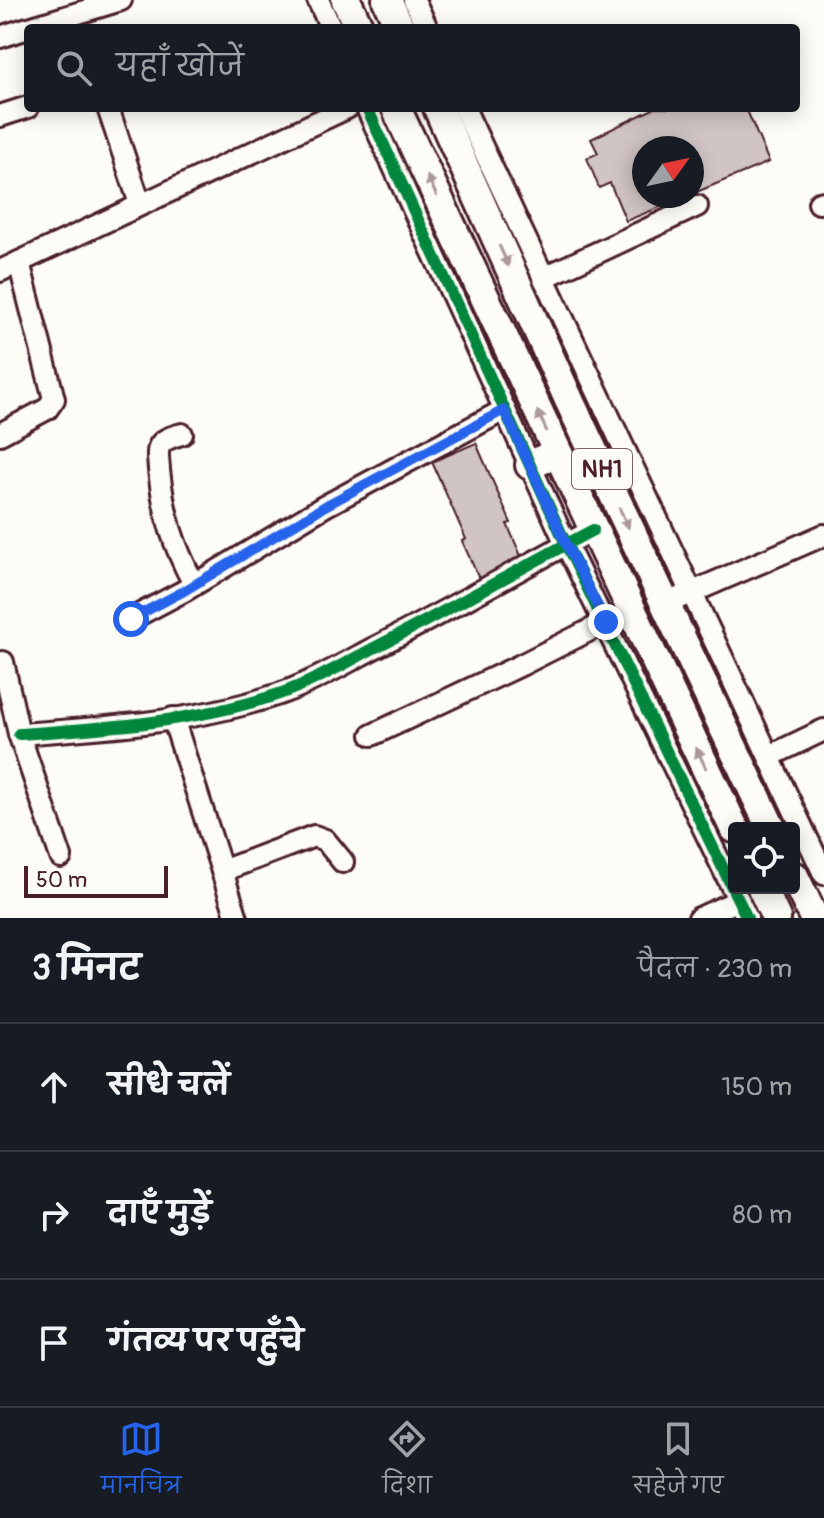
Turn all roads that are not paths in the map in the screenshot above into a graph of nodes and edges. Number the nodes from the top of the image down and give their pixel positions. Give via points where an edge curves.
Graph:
1 (121, 0) edge
2 (318, 0) edge
3 (346, 0) edge
4 (387, 0) edge
5 (414, 0) edge
6 (42, 24) edge
7 (329, 24) edge
8 (357, 24) edge
9 (398, 24) edge
10 (425, 24) edge
11 (24, 30) edge
12 (0, 37) edge
13 (24, 108) edge
14 (109, 112) edge
15 (338, 112) edge
16 (369, 112) edge
17 (398, 112) edge
18 (440, 112) edge
19 (465, 112) edge
20 (0, 116) edge
21 (487, 187) junction
22 (140, 204) junction
23 (693, 208) edge
24 (19, 262) junction
25 (0, 271) edge
26 (543, 278) junction
27 (504, 410) junction
28 (0, 434) edge
29 (182, 434) dead end
30 (557, 453) junction
31 (530, 465) junction
32 (593, 530) junction
33 (824, 535) edge
34 (566, 544) junction
35 (194, 584) junction
36 (692, 591) junction
37 (665, 604) junction
38 (131, 619) dead end
39 (606, 622) junction
40 (3, 662) dead end
41 (173, 718) junction
42 (824, 730) edge
43 (19, 734) junction
44 (372, 735) dead end
45 (770, 756) junction
46 (731, 822) edge
47 (768, 822) edge
48 (61, 857) dead end
49 (343, 862) dead end
50 (222, 871) junction
51 (824, 874) edge
52 (800, 889) edge
53 (749, 902) edge
54 (231, 916) edge
55 (699, 918) edge
56 (776, 918) edge
57 (814, 918) edge

1 - 6 street
2 - 7 street
3 - 8 highway
4 - 9 highway
5 - 10 street
11 - 12 street
13 - 20 street
14 - 22 street
15 - 22 street
16 - 27 street
30 -> 17 highway, NH1
18 - 21 highway, NH1
19 - 21 street
21 - 26 street
21 -> 37 highway, NH1 via 569,400
22 - 24 street
23 - 26 street
24 - 25 street
24 - 28 street via 54,399 47,409
26 - 36 street
27 - 31 street
27 - 35 street
29 - 35 street via 166,440 158,452 168,527
30 - 31 highway
30 - 32 highway, NH1
31 - 34 street
32 - 34 street
46 -> 32 highway, NH1
33 - 36 street
34 - 39 street
34 - 41 street via 291,689
35 - 38 street
36 - 37 street
36 - 45 street
37 - 47 highway, NH1
39 - 44 street
39 - 53 street
40 - 43 street
41 - 43 street
41 - 50 street
42 - 45 street
43 - 48 street
45 - 51 street
49 - 50 street via 325,840 314,836
50 - 54 street
52 - 57 highway
53 - 55 street
53 - 56 highway

